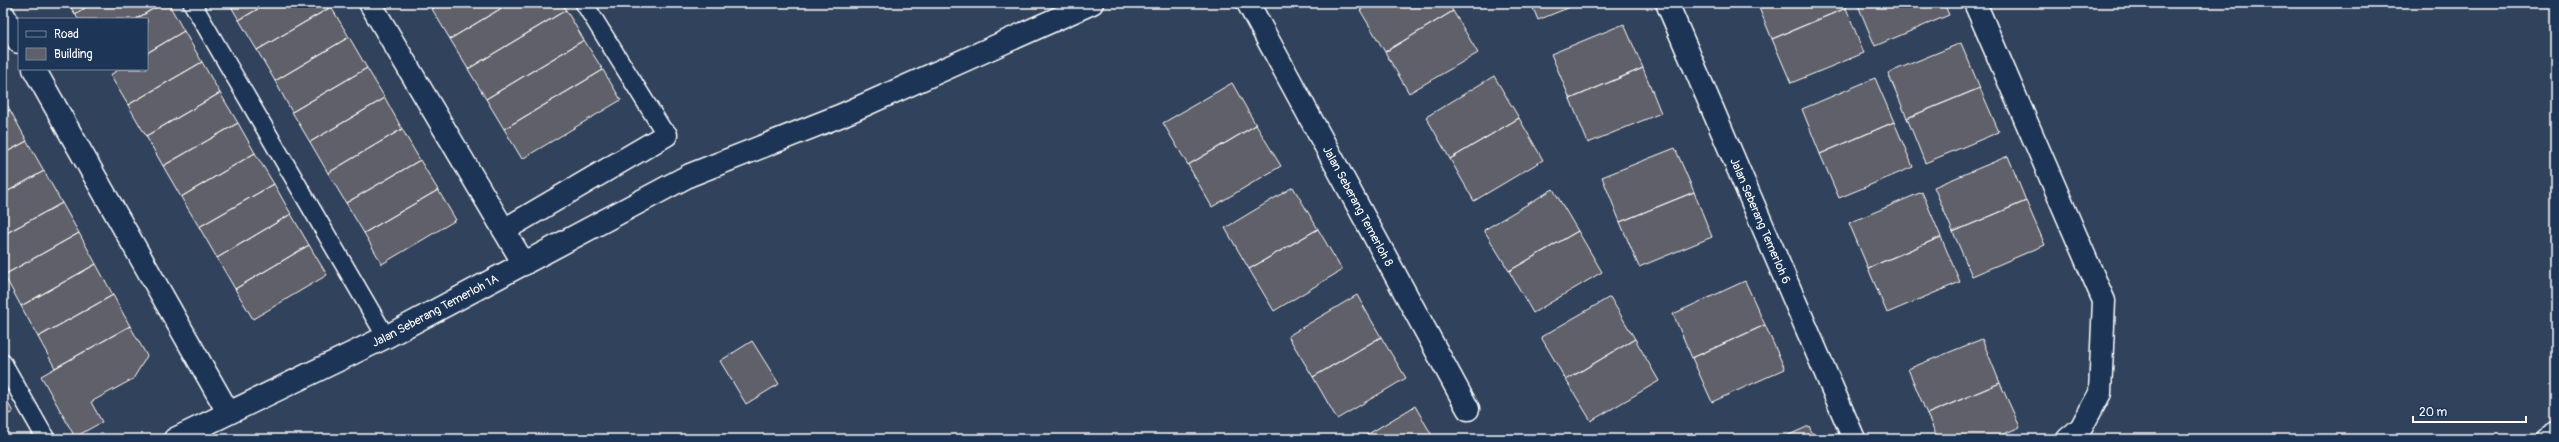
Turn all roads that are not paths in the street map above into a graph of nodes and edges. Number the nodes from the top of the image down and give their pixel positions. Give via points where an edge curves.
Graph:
1 (192, 3) edge
2 (370, 3) edge
3 (584, 3) edge
4 (1092, 3) edge
5 (1248, 3) edge
6 (1667, 3) edge
7 (1975, 3) edge
8 (3, 14) edge
9 (18, 40) edge
10 (35, 70) edge
11 (666, 136) joint
12 (504, 230) junction
13 (524, 264) junction
14 (386, 337) junction
15 (3, 363) edge
16 (1468, 409) dead end
17 (228, 412) junction
18 (2556, 432) edge
19 (46, 439) edge
20 (175, 439) edge
21 (1854, 439) edge
22 (2068, 439) edge
23 (2545, 439) edge

1 - 14 lane
2 - 12 street
3 - 11 lane
4 - 13 street, Jalan Seberang Temerloh 1A via 842,115 690,175
5 - 16 street, Jalan Seberang Temerloh 8
6 - 21 street, Jalan Seberang Temerloh 6
7 - 22 street via 2104,301 2100,393 2081,428
8 - 9 street
10 - 17 street
11 - 12 street
12 - 13 street
13 - 14 street, Jalan Seberang Temerloh 1A
14 - 17 street, Jalan Seberang Temerloh 1A
15 - 19 lane
17 - 20 street, Jalan Seberang Temerloh 1A
18 - 23 lane

